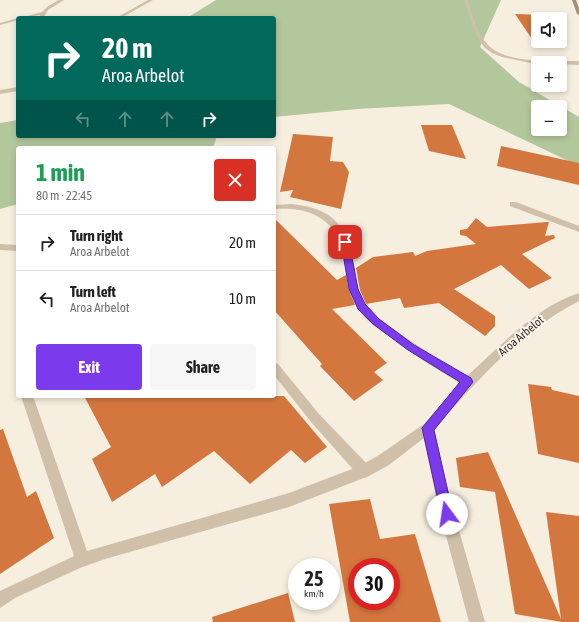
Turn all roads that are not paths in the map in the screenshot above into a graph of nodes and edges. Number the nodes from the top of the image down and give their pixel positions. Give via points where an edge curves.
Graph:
1 (62, 0) edge
2 (151, 0) edge
3 (466, 0) edge
4 (574, 0) edge
5 (579, 14) edge
6 (41, 16) edge
7 (122, 16) edge
8 (16, 20) edge
9 (0, 24) edge
10 (579, 63) edge
11 (16, 89) edge
12 (0, 92) edge
13 (513, 204) dead end
14 (276, 207) edge
15 (579, 229) edge
16 (0, 247) edge
17 (16, 248) edge
18 (579, 297) edge
19 (276, 369) edge
20 (468, 382) junction
21 (28, 398) edge
22 (428, 428) junction
23 (364, 471) junction
24 (83, 560) junction
25 (0, 600) edge
26 (477, 622) edge

1 - 6 street via 46,9
2 - 7 street
3 - 10 street via 475,26 485,45 493,52 527,61
4 - 5 main road
8 - 9 street
11 - 12 street
13 - 15 street
14 - 20 street via 301,207 329,218 338,226 345,242 354,289 361,306 411,348
16 - 17 street
18 - 20 street, Aroa Arbelot via 553,310 524,332
19 - 23 street via 315,418
20 - 22 street, Aroa Arbelot
21 - 24 street
22 - 23 street, Aroa Arbelot via 384,460
22 - 26 street via 444,502
23 - 24 street, Aroa Arbelot via 292,499
24 - 25 street, Aroa Arbelot

